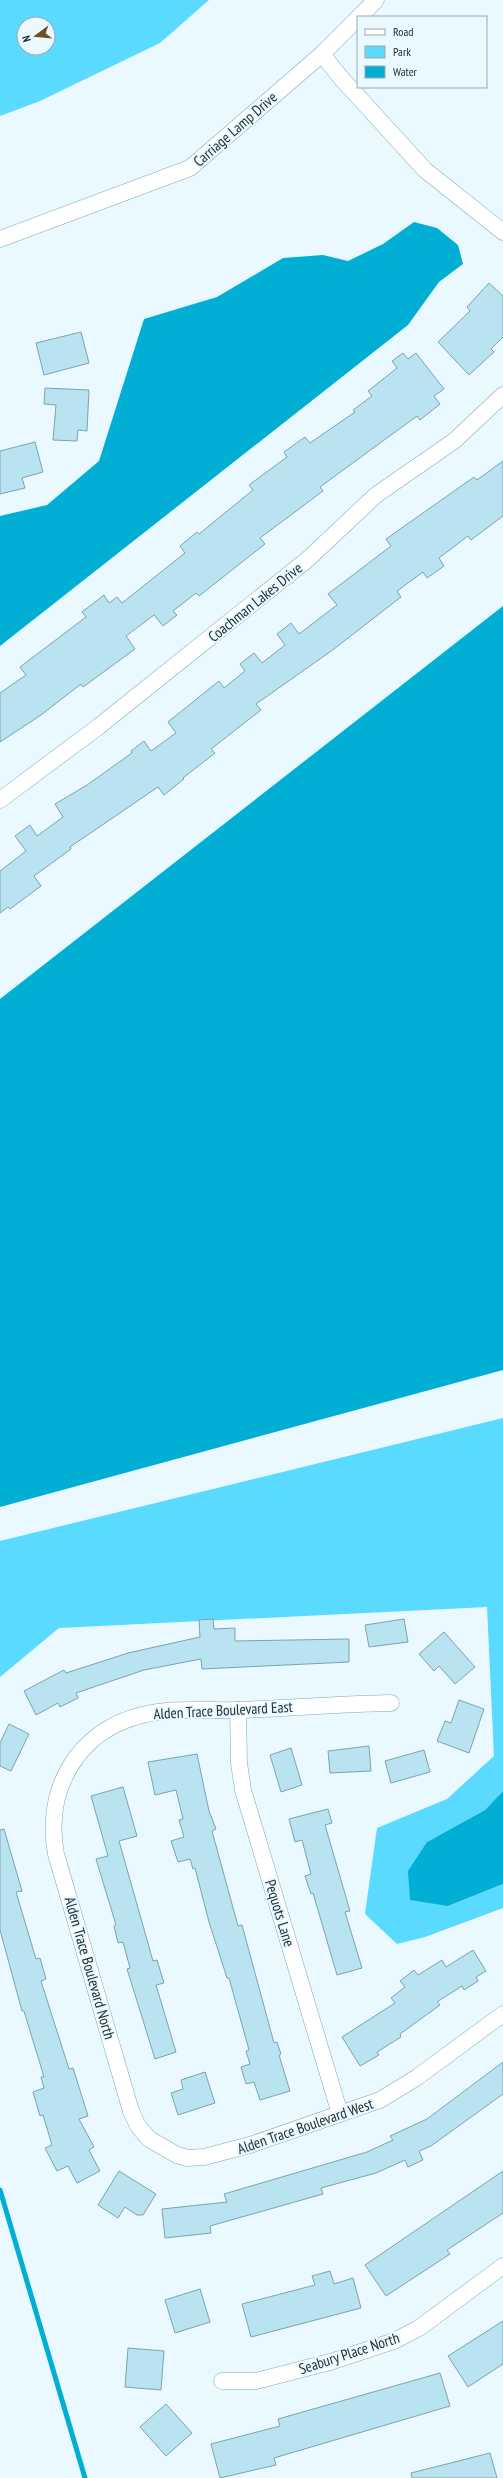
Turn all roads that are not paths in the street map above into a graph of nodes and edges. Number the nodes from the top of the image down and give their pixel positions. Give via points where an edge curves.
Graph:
1 (376, 0) edge
2 (361, 16) edge
3 (357, 20) edge
4 (322, 54) junction
5 (503, 232) edge
6 (0, 239) edge
7 (503, 396) edge
8 (0, 800) edge
9 (391, 1703) dead end
10 (238, 1710) junction
11 (72, 1762) joint
12 (503, 2014) edge
13 (340, 2114) junction
14 (176, 2155) joint
15 (503, 2266) edge
16 (222, 2381) dead end

1 - 2 street, Carriage Lamp Drive
3 - 4 street, Carriage Lamp Drive
4 - 5 street via 425,170
4 - 6 street, Carriage Lamp Drive via 190,168
7 - 8 street, Coachman Lakes Drive via 454,441 376,495 308,559 98,726
9 - 10 street, Alden Trace Boulevard East
10 - 11 street, Alden Trace Boulevard East via 170,1710 142,1715 109,1728 95,1737
10 - 13 street, Pequots Lane via 239,1763 243,1790
11 - 14 street, Alden Trace Boulevard North via 53,1811 56,1854 131,2111 138,2126 150,2139
12 - 13 street, Alden Trace Boulevard West via 416,2078 380,2100
13 - 14 street, Alden Trace Boulevard West via 250,2145 204,2157 187,2158
15 - 16 street, Seabury Place North via 419,2328 394,2341 330,2362 256,2381

